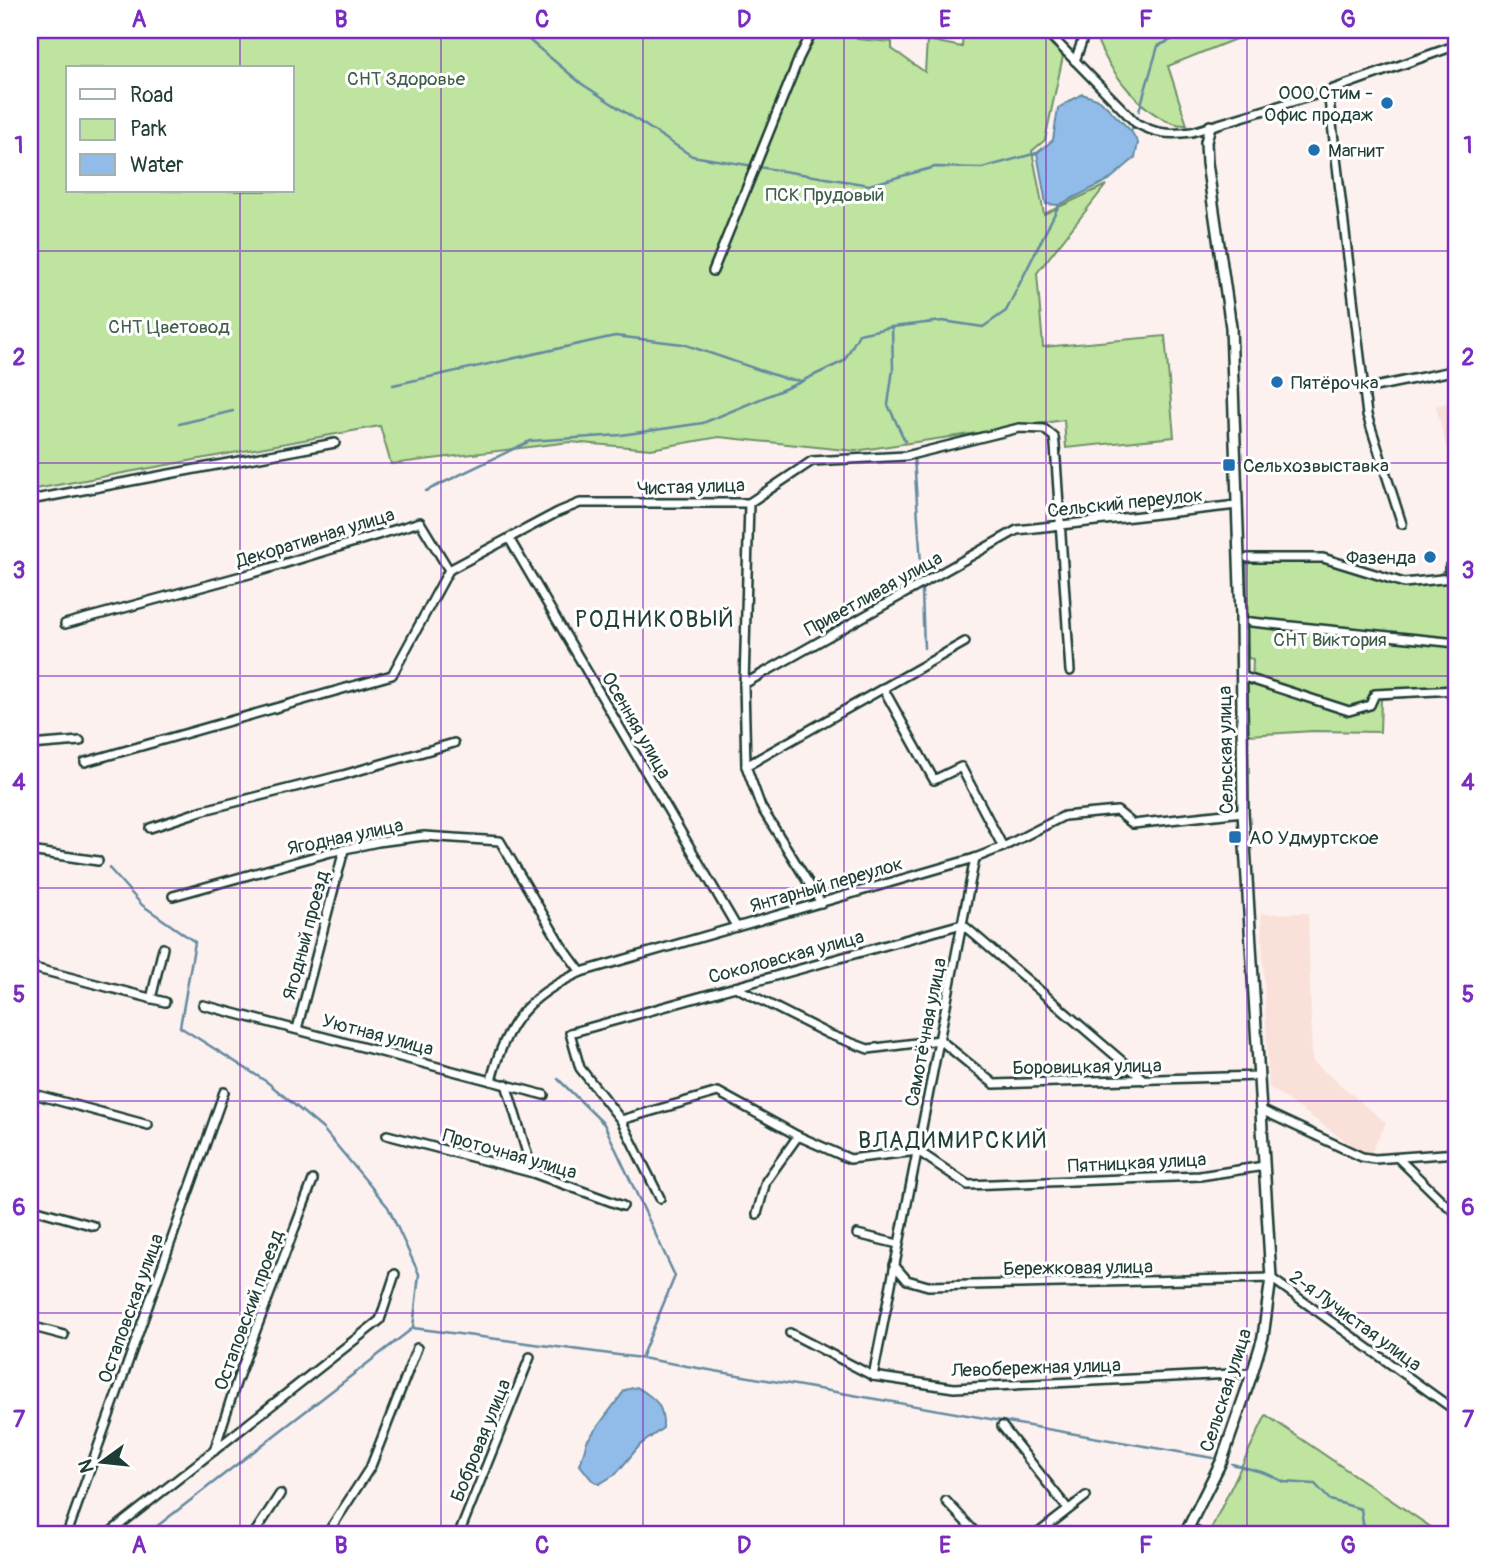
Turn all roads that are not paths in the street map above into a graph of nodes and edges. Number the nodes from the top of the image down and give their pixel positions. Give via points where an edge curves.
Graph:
1 (813, 30) edge
2 (1045, 30) edge
3 (1086, 30) edge
4 (1457, 45) edge
5 (1075, 61) junction
6 (1328, 91) junction
7 (1210, 126) junction
8 (713, 271) dead end
9 (1457, 370) edge
10 (1365, 389) junction
11 (335, 443) dead end
12 (30, 500) edge
13 (749, 503) junction
14 (1237, 505) junction
15 (1060, 524) junction
16 (1402, 524) dead end
17 (1017, 530) joint
18 (510, 540) junction
19 (1248, 558) dead end
20 (1457, 562) edge
21 (449, 570) junction
22 (1251, 622) dead end
23 (65, 624) dead end
24 (965, 642) dead end
25 (1457, 643) edge
26 (1070, 671) dead end
27 (1241, 676) junction
28 (744, 684) junction
29 (883, 688) junction
30 (1457, 690) edge
31 (80, 741) dead end
32 (454, 743) dead end
33 (30, 745) edge
34 (85, 762) dead end
35 (746, 766) junction
36 (1243, 812) junction
37 (150, 828) dead end
38 (1003, 847) junction
39 (344, 850) junction
40 (30, 851) edge
41 (975, 858) junction
42 (98, 861) dead end
43 (173, 896) dead end
44 (821, 903) junction
45 (962, 924) junction
46 (736, 926) junction
47 (163, 948) dead end
48 (30, 967) edge
49 (581, 972) junction
50 (735, 987) junction
51 (151, 999) junction
52 (164, 1002) dead end
53 (203, 1005) dead end
54 (297, 1029) junction
55 (940, 1040) junction
56 (1259, 1076) junction
57 (1144, 1080) junction
58 (491, 1081) junction
59 (506, 1084) junction
60 (224, 1092) dead end
61 (30, 1093) edge
62 (544, 1095) dead end
63 (1261, 1110) junction
64 (621, 1120) junction
65 (148, 1125) dead end
66 (387, 1135) dead end
67 (798, 1136) junction
68 (918, 1151) junction
69 (1457, 1153) edge
70 (1398, 1158) junction
71 (1264, 1167) junction
72 (533, 1173) junction
73 (313, 1180) dead end
74 (660, 1198) dead end
75 (623, 1206) dead end
76 (30, 1208) edge
77 (1457, 1213) edge
78 (757, 1214) dead end
79 (94, 1226) dead end
80 (857, 1234) dead end
81 (898, 1244) junction
82 (894, 1265) junction
83 (395, 1274) dead end
84 (1271, 1278) junction
85 (30, 1326) edge
86 (790, 1333) dead end
87 (64, 1335) dead end
88 (417, 1348) dead end
89 (530, 1357) dead end
90 (1252, 1373) junction
91 (873, 1376) junction
92 (1457, 1412) edge
93 (1002, 1426) dead end
94 (214, 1452) junction
95 (280, 1494) dead end
96 (1086, 1496) dead end
97 (946, 1501) dead end
98 (1068, 1508) junction
99 (1188, 1531) edge
100 (67, 1534) edge
101 (108, 1534) edge
102 (254, 1534) edge
103 (327, 1534) edge
104 (459, 1534) edge
105 (977, 1534) edge
106 (1037, 1534) edge
107 (1201, 1534) edge

1 - 8 street
2 - 5 street
3 - 5 street
4 - 6 street
5 - 7 street via 1136,123 1155,133 1171,135
6 - 7 street
6 - 10 street
7 - 14 street, Сельская улица via 1207,163 1231,327
9 - 10 street
10 - 16 street via 1367,415
11 - 12 street
13 - 15 street, Чистая улица via 812,461 906,456 1019,428 1044,429 1054,437
13 - 18 street, Чистая улица via 580,503
13 - 28 street
14 - 15 street, Сельский переулок
14 - 27 street, Сельская улица
15 - 17 street, Сельский переулок
15 - 26 street
17 - 28 street, Приветливая улица
18 - 21 street, Чистая улица
18 - 46 street, Осенняя улица
19 - 20 street via 1322,558 1404,583 1451,578 1450,568
21 - 23 street, Декоративная улица via 420,522
21 - 34 street via 392,675
22 - 25 street
24 - 29 street
27 - 30 street via 1349,711 1370,705 1375,694
27 - 36 street, Сельская улица
28 - 35 street
29 - 35 street
29 - 38 street via 934,780 961,767
31 - 33 street
32 - 37 street
35 - 44 street via 761,807
36 - 38 street, Янтарный переулок via 1133,824 1117,811 1064,816
36 - 56 street, Сельская улица
38 - 41 street, Янтарный переулок
39 - 43 street, Ягодная улица
39 - 49 street, Ягодная улица via 411,837 500,841
39 - 54 street, Ягодный проезд
40 - 42 street
41 - 44 street, Янтарный переулок
41 - 45 street, Самотёчная улица
44 - 46 street, Янтарный переулок
45 - 50 street, Соколовская улица
45 - 55 street, Самотёчная улица
45 - 57 street
46 - 49 street, Янтарный переулок
47 - 51 street
48 - 51 street
49 - 58 street, Янтарный переулок via 533,1000 515,1020 500,1046
50 - 55 street via 868,1049
50 - 64 street, Соколовская улица via 570,1033 580,1068
51 - 52 street
53 - 54 street, Уютная улица
54 - 58 street, Уютная улица
55 - 57 street, Боровицкая улица via 994,1084
55 - 68 street, Самотёчная улица
56 - 57 street, Боровицкая улица
56 - 63 street, Сельская улица
58 - 59 street, Уютная улица
59 - 62 street, Уютная улица
59 - 72 street
60 - 100 street, Остаповская улица
61 - 65 street
63 - 70 street via 1351,1154
63 - 71 street, Сельская улица
64 - 67 street via 719,1092
64 - 74 street, Соколовская улица
66 - 72 street, Проточная улица
67 - 68 street via 850,1159
67 - 78 street via 766,1181
68 - 71 street, Пятницкая улица via 968,1185 1200,1176
68 - 81 street, Самотёчная улица
69 - 70 street
70 - 77 street
71 - 84 street, Сельская улица
72 - 75 street, Проточная улица
73 - 94 street, Остаповский проезд
76 - 79 street
80 - 81 street
81 - 82 street, Самотёчная улица
82 - 84 street, Бережковая улица via 907,1280 928,1286
82 - 91 street, Самотёчная улица
83 - 94 street via 380,1321
84 - 90 street, Сельская улица via 1263,1337
84 - 92 street, 2-я Лучистая улица
85 - 87 street
86 - 91 street, Левобережная улица
88 - 103 street via 371,1466
89 - 104 street, Бобровая улица
90 - 91 street, Левобережная улица via 954,1388
90 - 99 street, Сельская улица via 1222,1460
93 - 98 street
94 - 101 street
95 - 102 street
96 - 98 street
97 - 105 street
98 - 106 street
99 - 107 street

